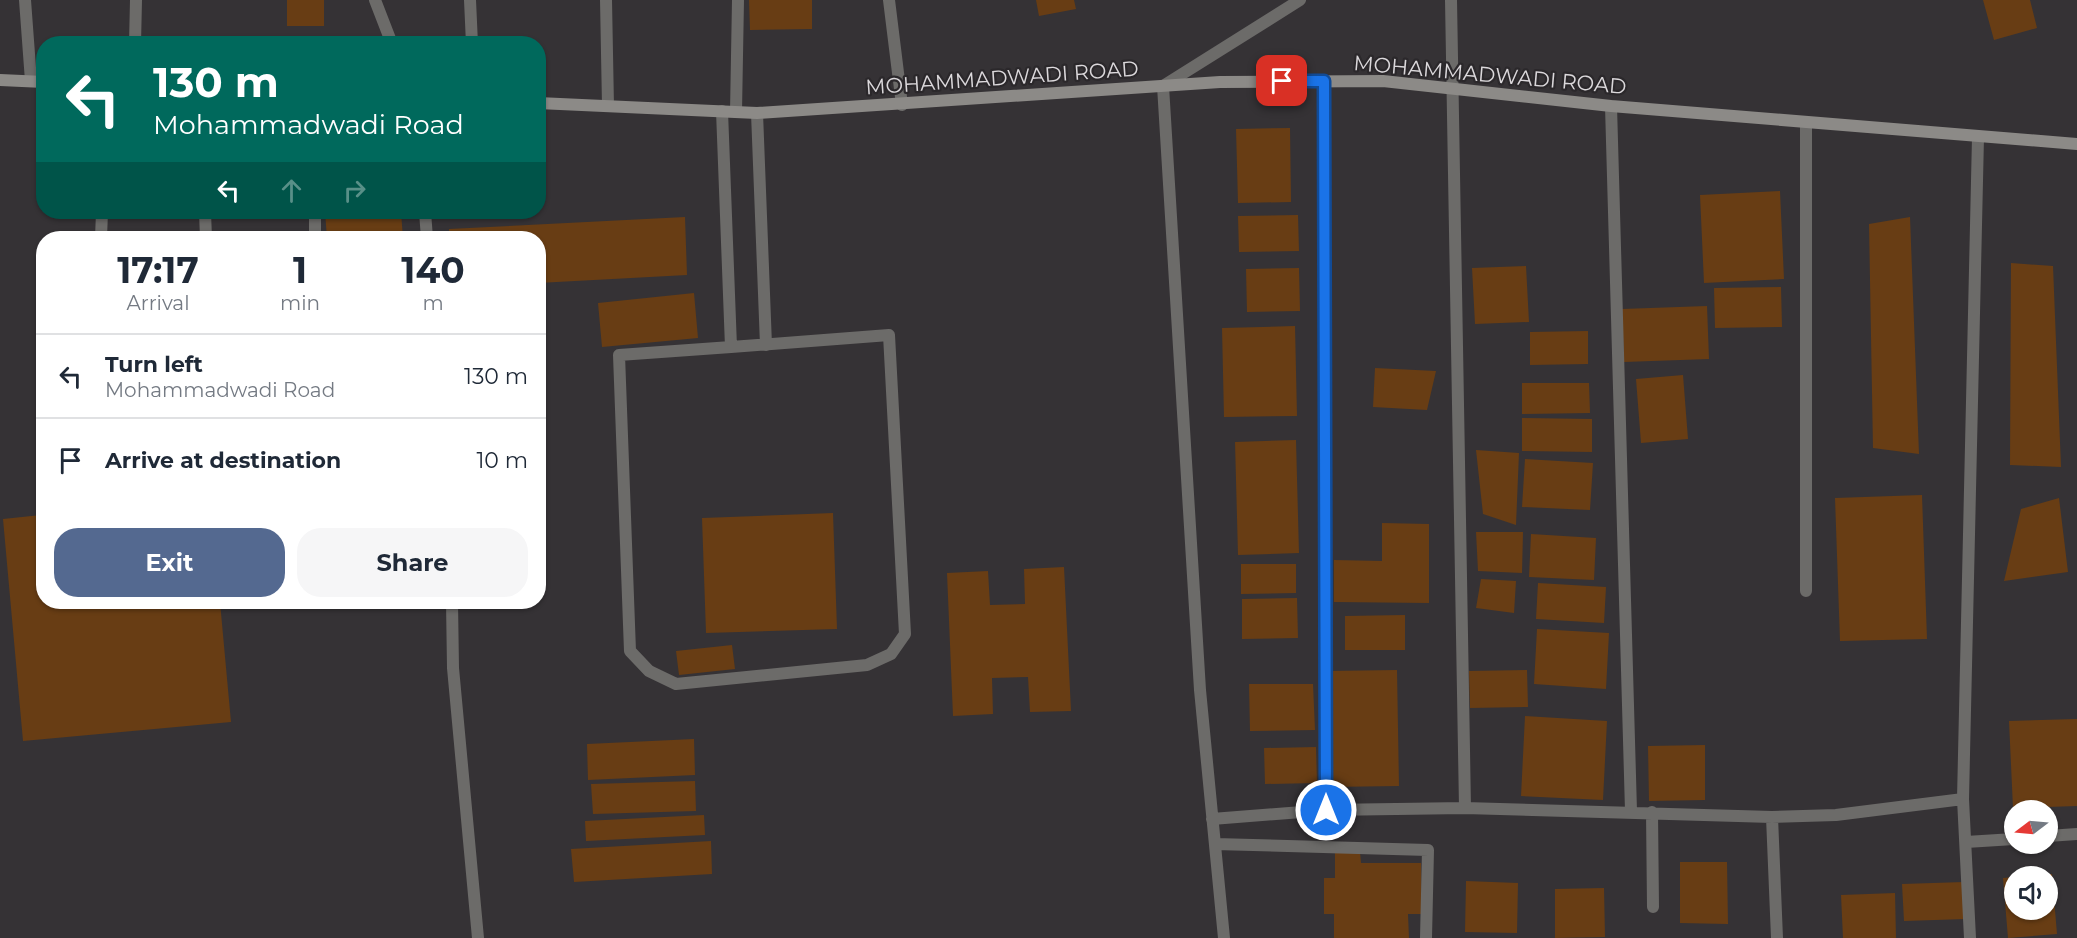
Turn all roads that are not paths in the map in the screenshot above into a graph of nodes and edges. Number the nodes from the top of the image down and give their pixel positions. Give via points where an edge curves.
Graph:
1 (25, 0) edge
2 (136, 0) edge
3 (375, 0) edge
4 (470, 0) edge
5 (606, 0) edge
6 (738, 0) edge
7 (889, 0) edge
8 (1300, 0) edge
9 (1451, 0) edge
10 (135, 36) edge
11 (389, 36) edge
12 (472, 36) edge
13 (36, 69) edge
14 (0, 80) edge
15 (1324, 81) junction
16 (36, 82) edge
17 (1163, 86) junction
18 (1454, 89) junction
19 (546, 103) edge
20 (902, 105) junction
21 (608, 106) junction
22 (1611, 106) junction
23 (722, 111) junction
24 (736, 112) junction
25 (758, 113) junction
26 (1806, 122) junction
27 (1978, 137) junction
28 (2077, 144) edge
29 (766, 345) junction
30 (731, 347) junction
31 (1806, 591) dead end
32 (453, 609) edge
33 (1963, 799) junction
34 (1465, 808) junction
35 (1326, 810) junction
36 (1631, 811) junction
37 (1652, 812) junction
38 (1772, 818) junction
39 (1212, 819) junction
40 (2077, 834) edge
41 (2058, 835) edge
42 (2004, 840) edge
43 (1966, 842) junction
44 (1215, 844) junction
45 (1653, 907) dead end
46 (478, 938) edge
47 (1224, 938) edge
48 (1426, 938) edge
49 (1777, 938) edge
50 (1970, 938) edge

1 - 13 street
2 - 10 street
3 - 11 street
4 - 12 street
5 - 21 street
6 - 24 street
7 - 20 street
8 - 17 street
9 - 18 street
14 - 16 main road
15 - 17 main road, MOHAMMADWADI ROAD
15 - 18 main road, MOHAMMADWADI ROAD via 1383,81
15 - 35 street
17 - 20 main road, MOHAMMADWADI ROAD
17 - 39 street via 1200,690
18 - 22 main road, MOHAMMADWADI ROAD
18 - 34 street
19 - 21 main road, MOHAMMADWADI ROAD
20 - 25 main road, MOHAMMADWADI ROAD
21 - 23 main road, MOHAMMADWADI ROAD
22 - 26 main road, MOHAMMADWADI ROAD
22 - 36 street
23 - 24 main road, MOHAMMADWADI ROAD
23 - 30 street
24 - 25 main road, MOHAMMADWADI ROAD
25 - 29 street
26 - 27 main road, MOHAMMADWADI ROAD
26 - 31 street
27 - 28 main road, MOHAMMADWADI ROAD
27 - 33 street
29 - 30 street
29 - 30 street via 889,334 905,634 891,654 867,664 676,684 649,671 630,651 620,355
32 - 46 street via 453,668
33 - 38 street via 1836,815
33 - 43 street
34 - 35 street
34 - 36 street
35 - 39 street
36 - 37 street
37 - 38 street
37 - 45 street
38 - 49 street
39 - 44 street
40 - 41 street
42 - 43 street
43 - 50 street
44 - 47 street
44 - 48 street via 1428,850

